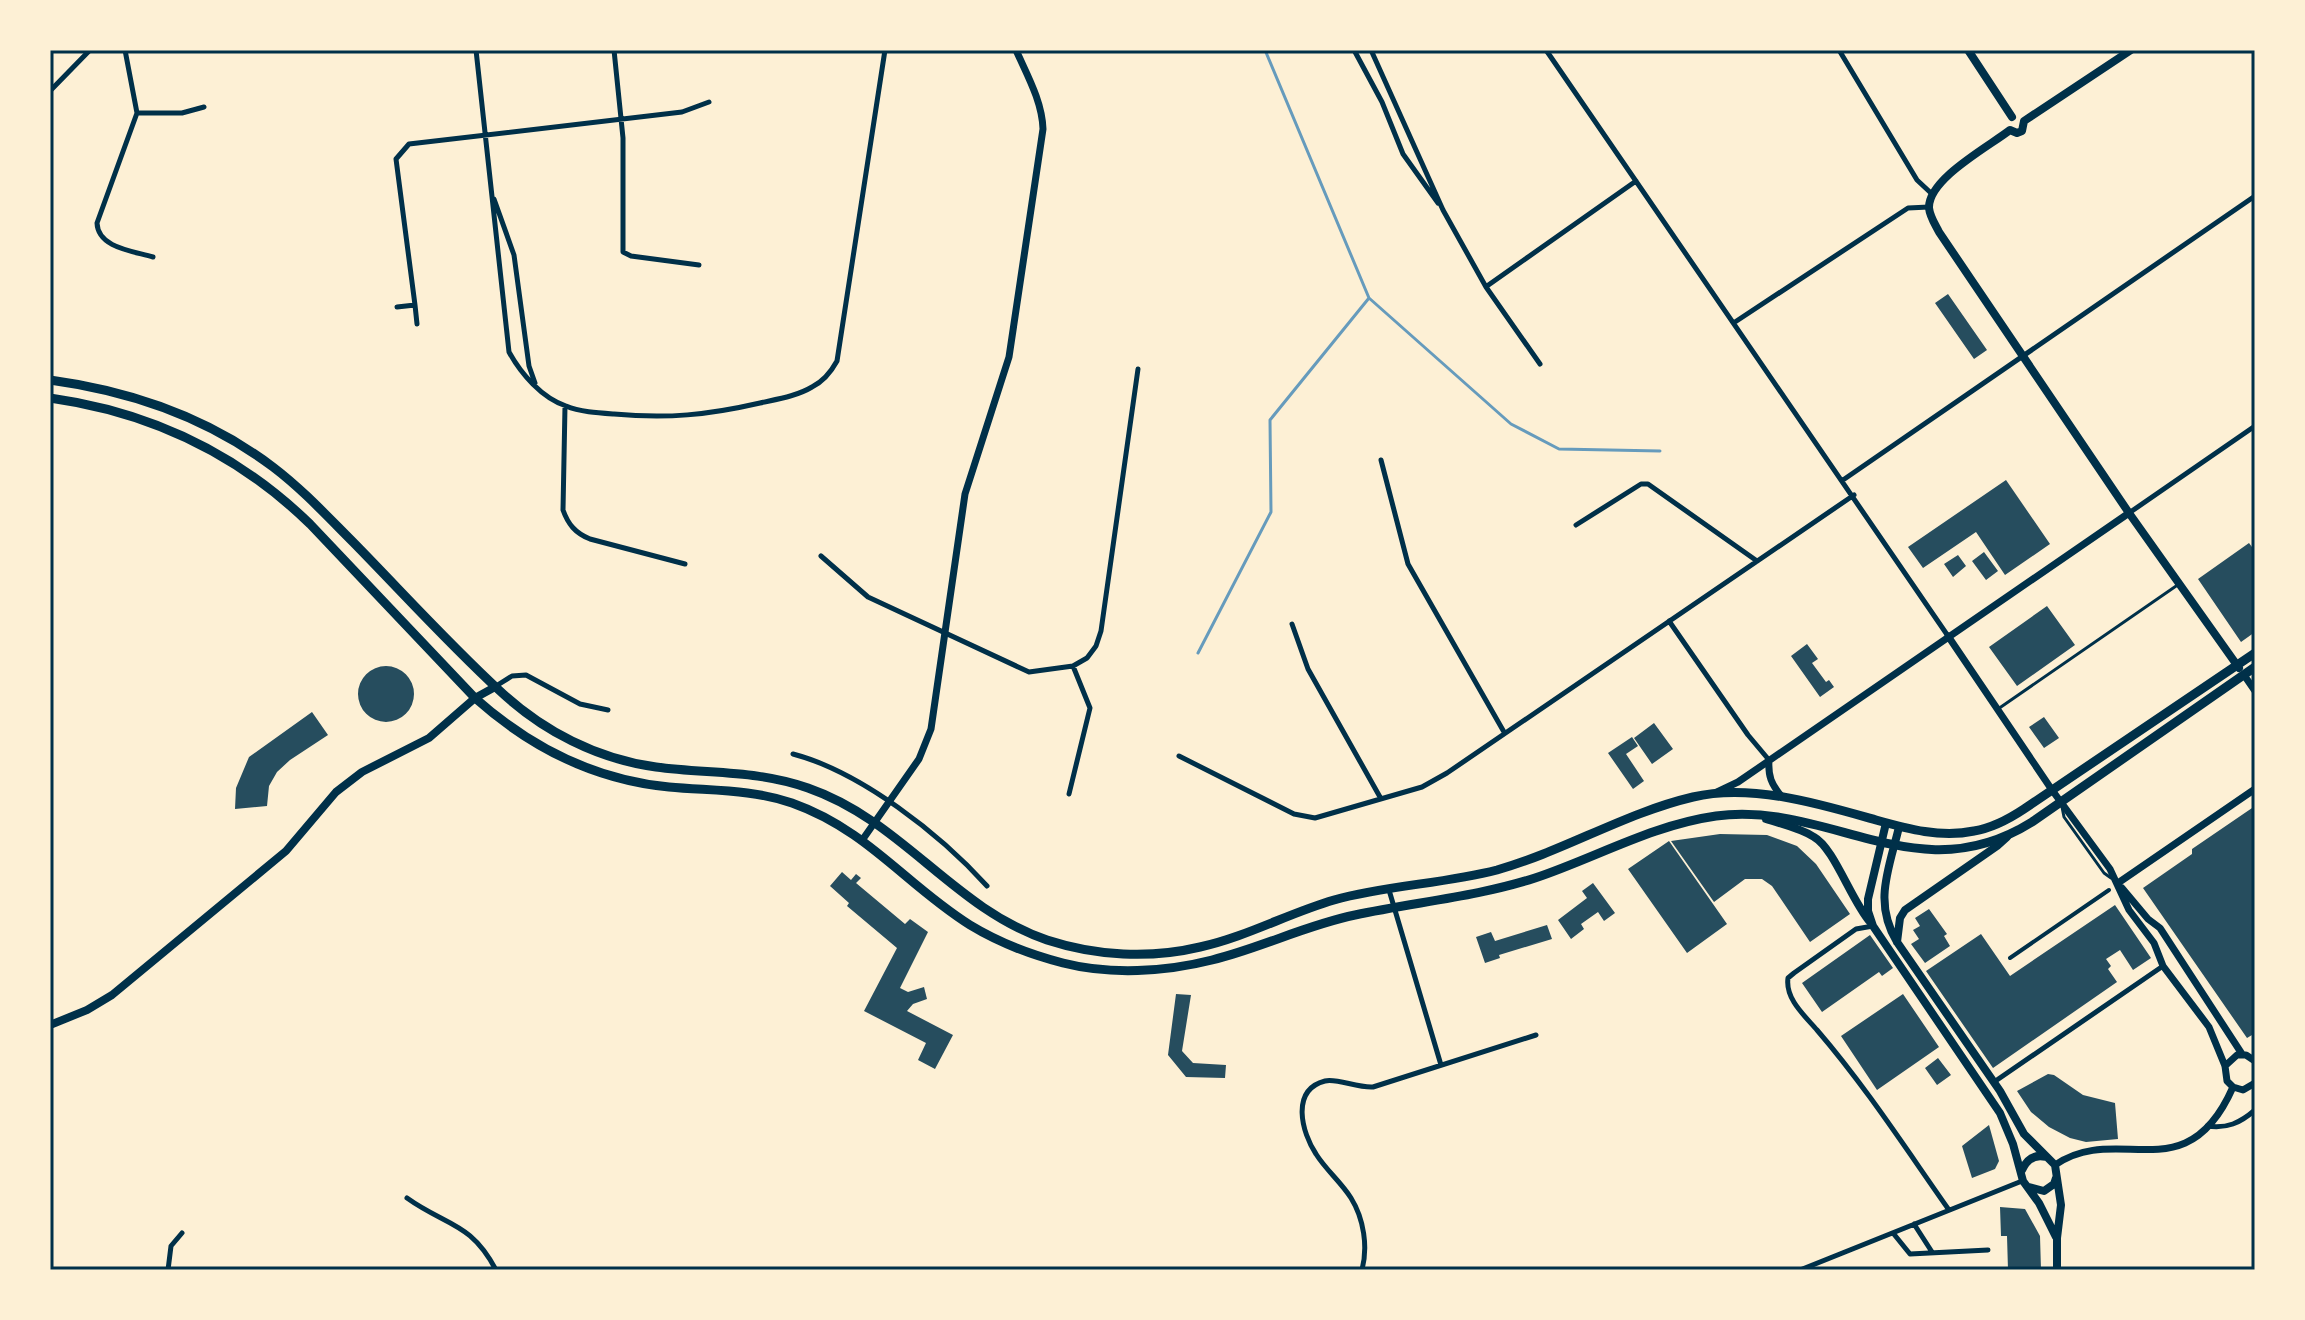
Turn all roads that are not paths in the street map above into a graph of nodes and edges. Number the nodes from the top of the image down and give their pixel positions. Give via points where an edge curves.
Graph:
1 (90, 50) edge
2 (125, 50) edge
3 (476, 50) edge
4 (614, 50) edge
5 (885, 50) edge
6 (1016, 50) edge
7 (1354, 50) edge
8 (1371, 50) edge
9 (1546, 50) edge
10 (1839, 50) edge
11 (1968, 50) edge
12 (2131, 50) edge
13 (50, 91) edge
14 (709, 102) dead end
15 (204, 107) dead end
16 (137, 113) junction
17 (2012, 117) junction
18 (622, 119) junction
19 (2024, 121) junction
20 (2010, 130) junction
21 (485, 135) junction
22 (1636, 181) junction
23 (492, 194) junction
24 (1932, 194) junction
25 (2255, 196) edge
26 (1929, 207) junction
27 (1443, 210) junction
28 (153, 257) dead end
29 (699, 265) dead end
30 (1486, 287) junction
31 (415, 305) junction
32 (397, 307) dead end
33 (1735, 322) junction
34 (417, 324) dead end
35 (2022, 355) junction
36 (1540, 364) dead end
37 (1138, 369) dead end
38 (50, 380) edge
39 (536, 387) junction
40 (50, 398) edge
41 (565, 406) junction
42 (2255, 426) edge
43 (1381, 460) dead end
44 (1843, 480) junction
45 (1854, 495) junction
46 (2129, 513) junction
47 (1576, 525) dead end
48 (821, 556) dead end
49 (1757, 561) junction
50 (685, 564) dead end
51 (2179, 584) junction
52 (1669, 621) junction
53 (1292, 624) dead end
54 (945, 633) junction
55 (1948, 636) junction
56 (2255, 653) edge
57 (1073, 666) junction
58 (2237, 666) junction
59 (2255, 667) edge
60 (2244, 675) junction
61 (495, 687) junction
62 (2255, 691) edge
63 (475, 698) junction
64 (1998, 709) junction
65 (608, 710) dead end
66 (1504, 732) junction
67 (793, 754) dead end
68 (1179, 756) dead end
69 (1769, 760) junction
70 (2255, 789) edge
71 (2052, 790) junction
72 (1069, 794) dead end
73 (1712, 794) junction
74 (1380, 797) junction
75 (1783, 798) junction
76 (889, 802) junction
77 (2061, 802) junction
78 (1757, 816) junction
79 (876, 822) junction
80 (1886, 823) junction
81 (1899, 827) junction
82 (2007, 837) junction
83 (863, 839) junction
84 (1881, 842) junction
85 (1895, 845) junction
86 (2118, 883) junction
87 (987, 886) dead end
88 (1388, 889) junction
89 (2109, 890) dead end
90 (1394, 907) junction
91 (1873, 926) junction
92 (2160, 928) junction
93 (2148, 936) junction
94 (1897, 942) junction
95 (2010, 958) dead end
96 (2163, 966) junction
97 (2183, 966) junction
98 (2171, 973) junction
99 (50, 1025) edge
100 (1536, 1035) dead end
101 (2251, 1057) edge
102 (1441, 1065) junction
103 (2225, 1066) junction
104 (1994, 1082) junction
105 (2255, 1083) edge
106 (2233, 1087) junction
107 (2255, 1110) edge
108 (2207, 1126) junction
109 (2047, 1158) junction
110 (2055, 1165) junction
111 (2022, 1170) junction
112 (2057, 1178) junction
113 (2025, 1183) junction
114 (407, 1198) dead end
115 (1949, 1210) junction
116 (1914, 1224) junction
117 (182, 1233) dead end
118 (1893, 1233) junction
119 (2057, 1238) junction
120 (1988, 1250) dead end
121 (1932, 1252) junction
122 (168, 1270) edge
123 (496, 1270) edge
124 (1362, 1270) edge
125 (1800, 1270) edge
126 (2057, 1270) edge

1 - 13 street
2 - 16 street
3 - 21 street
4 - 18 street
5 - 41 street via 837,361 829,374 802,392 698,416 651,418
6 - 54 street via 1043,129 1009,357 965,494
7 - 27 street via 1403,154
8 - 27 street
9 - 22 street
10 - 24 street via 1917,180
11 - 17 main road
12 - 19 main road
14 - 18 street via 682,112
15 - 16 street via 182,113
16 - 28 street via 97,223 100,237
17 - 19 main road
17 - 20 main road
18 - 21 street
18 - 29 street via 623,252
19 - 20 main road via 2022,131
20 - 24 main road
21 - 23 street
21 - 31 street via 415,142 396,159
22 - 30 street
22 - 33 street
23 - 39 street via 514,255
23 - 39 street via 509,352
24 - 26 main road
25 - 35 street
26 - 33 street via 1908,208
26 - 35 main road via 1939,232
27 - 30 street
30 - 36 street
31 - 32 street
31 - 34 street
33 - 44 street
35 - 44 street
35 - 46 main road
37 - 57 street via 1101,631 1087,658
38 - 61 highway via 159,405 200,422 264,461 322,511
39 - 41 street
40 - 63 highway via 111,408 165,426 253,475 310,524
41 - 50 street via 567,521 581,536
42 - 46 street
43 - 66 street via 1408,564
44 - 45 street
45 - 49 street
45 - 55 street
46 - 51 main road
46 - 55 street
47 - 49 street via 1648,484
48 - 54 street via 868,597
49 - 52 street
51 - 58 main road
51 - 64 lane
52 - 66 street
52 - 69 street
53 - 74 street via 1308,669
54 - 57 street via 1029,672
54 - 76 street via 926,745
55 - 64 street
55 - 69 street
56 - 58 highway
57 - 72 street via 1090,708
58 - 60 main road
58 - 71 highway
59 - 60 highway
60 - 62 street
60 - 77 highway
61 - 63 main road
61 - 65 street via 512,676 526,675 580,704
61 - 79 highway via 551,730 601,753 659,767 785,780 845,803
63 - 83 highway via 521,735 586,768 640,783 776,798 835,821
63 - 99 main road via 429,738 362,772 336,792 286,851 112,995
64 - 71 street
66 - 74 street via 1422,787
67 - 76 street via 828,766
68 - 74 street via 1306,817
69 - 73 street
69 - 75 street via 1768,775
70 - 86 street
71 - 77 street
71 - 81 highway via 2011,817 1973,831
73 - 75 highway
73 - 88 highway via 1657,807 1495,870
75 - 80 highway
76 - 79 street
76 - 87 street via 943,843
77 - 82 highway
77 - 86 street
78 - 84 highway
78 - 90 highway via 1684,822 1536,877
78 - 91 main road via 1822,843
79 - 83 street
79 - 88 highway via 989,913 1084,950 1143,954 1202,947 1303,909
80 - 81 highway
80 - 84 main road
81 - 85 main road
82 - 85 highway via 1958,850
82 - 94 main road via 1906,909
83 - 90 highway via 970,925 1029,952 1085,967 1118,970 1213,960
84 - 85 highway
84 - 91 main road via 1868,899
85 - 94 main road via 1883,897
86 - 92 street
86 - 93 street
88 - 90 street
89 - 95 street
90 - 102 street
91 - 111 main road via 2000,1113
91 - 115 street via 1856,929 1794,973 1787,986 1792,1000 1845,1061
92 - 93 street
92 - 97 street
93 - 96 street
94 - 104 main road
96 - 98 street
96 - 104 street
97 - 98 street
97 - 101 street
98 - 103 street via 2209,1027
100 - 102 street
101 - 103 street via 2233,1056
102 - 124 street via 1373,1087 1327,1080 1303,1099 1301,1115 1314,1153 1351,1198 1361,1220
103 - 106 street via 2225,1078
104 - 109 main road via 2024,1134
105 - 106 street via 2243,1090
106 - 108 street
107 - 108 street via 2222,1128
108 - 110 street via 2174,1148 2088,1152
109 - 110 main road
109 - 111 main road via 2029,1159
110 - 112 main road
111 - 113 main road
112 - 113 main road via 2044,1191
112 - 119 main road
113 - 115 street
113 - 119 main road
114 - 123 street via 475,1238
115 - 116 street
116 - 118 street
116 - 121 street
117 - 122 street via 171,1246
118 - 121 street via 1910,1254
118 - 125 street
119 - 126 main road
120 - 121 street

